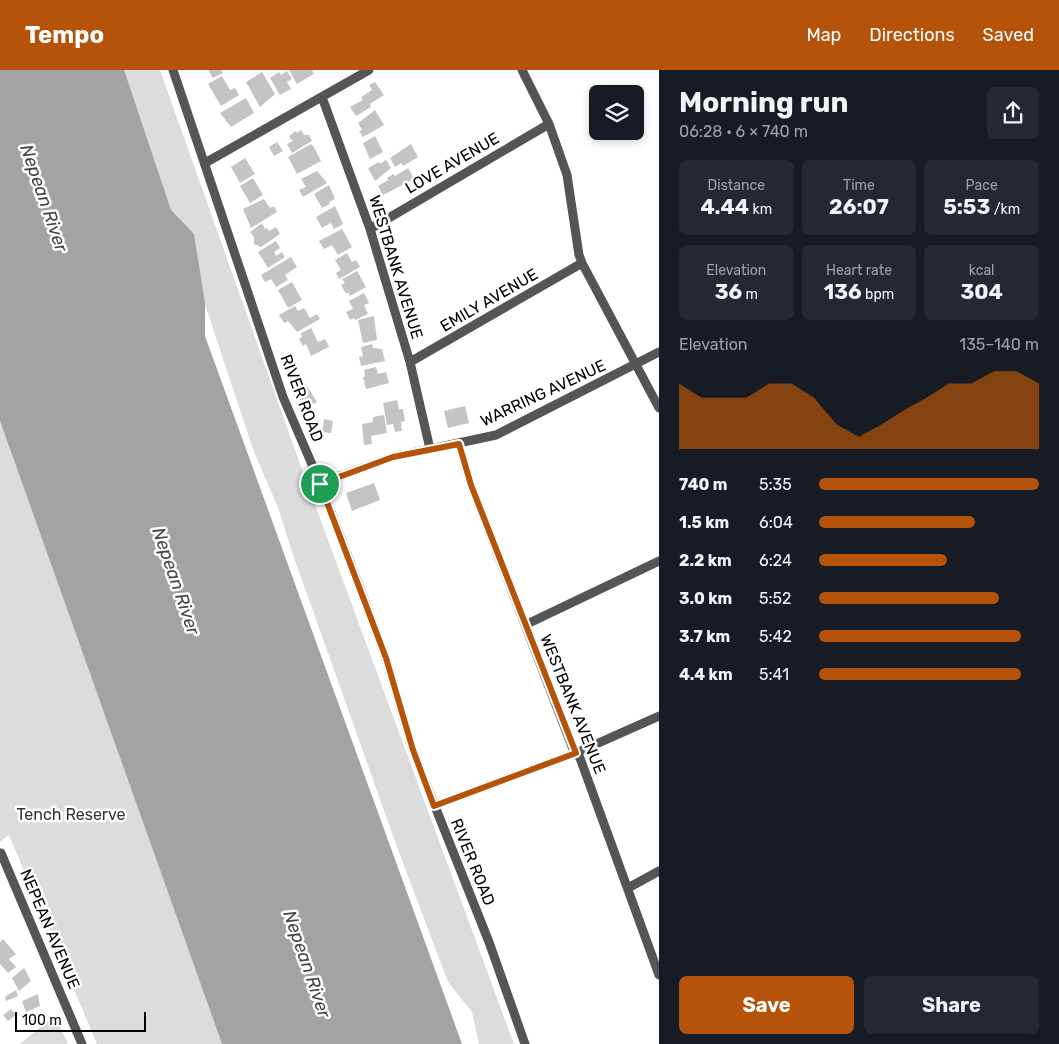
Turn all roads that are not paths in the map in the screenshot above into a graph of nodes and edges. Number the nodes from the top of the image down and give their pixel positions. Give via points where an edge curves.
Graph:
1 (173, 70) edge
2 (370, 70) edge
3 (522, 70) edge
4 (322, 97) junction
5 (549, 124) junction
6 (205, 163) junction
7 (370, 229) junction
8 (582, 263) junction
9 (659, 352) edge
10 (410, 362) junction
11 (637, 364) junction
12 (659, 408) edge
13 (459, 444) junction
14 (430, 449) junction
15 (320, 484) junction
16 (659, 561) edge
17 (525, 625) junction
18 (659, 716) edge
19 (576, 753) junction
20 (434, 806) junction
21 (1, 853) dead end
22 (659, 871) edge
23 (628, 888) junction
24 (659, 975) edge
25 (82, 1044) edge
26 (525, 1044) edge

1 - 6 street, RIVER ROAD
2 - 4 street
3 - 5 street
4 - 6 street
4 - 7 street, WESTBANK AVENUE
5 - 7 street, LOVE AVENUE
5 - 8 street via 567,175
6 - 15 street, RIVER ROAD via 284,397
7 - 10 street, WESTBANK AVENUE
8 - 10 street, EMILY AVENUE
8 - 11 street
9 - 11 street, WARRING AVENUE
10 - 14 street, WESTBANK AVENUE
11 - 12 street
11 - 13 street, WARRING AVENUE via 500,432
13 - 14 street, WARRING AVENUE
13 - 17 street, WESTBANK AVENUE via 471,485
14 - 15 street, WARRING AVENUE via 387,459
15 - 20 street, RIVER ROAD via 386,658 413,750
16 - 17 street
17 - 19 street, WESTBANK AVENUE
18 - 19 street
19 - 20 street
19 - 23 street, WESTBANK AVENUE
20 - 26 street, RIVER ROAD via 489,942
21 - 25 street, NEPEAN AVENUE
22 - 23 street
23 - 24 street, WESTBANK AVENUE

